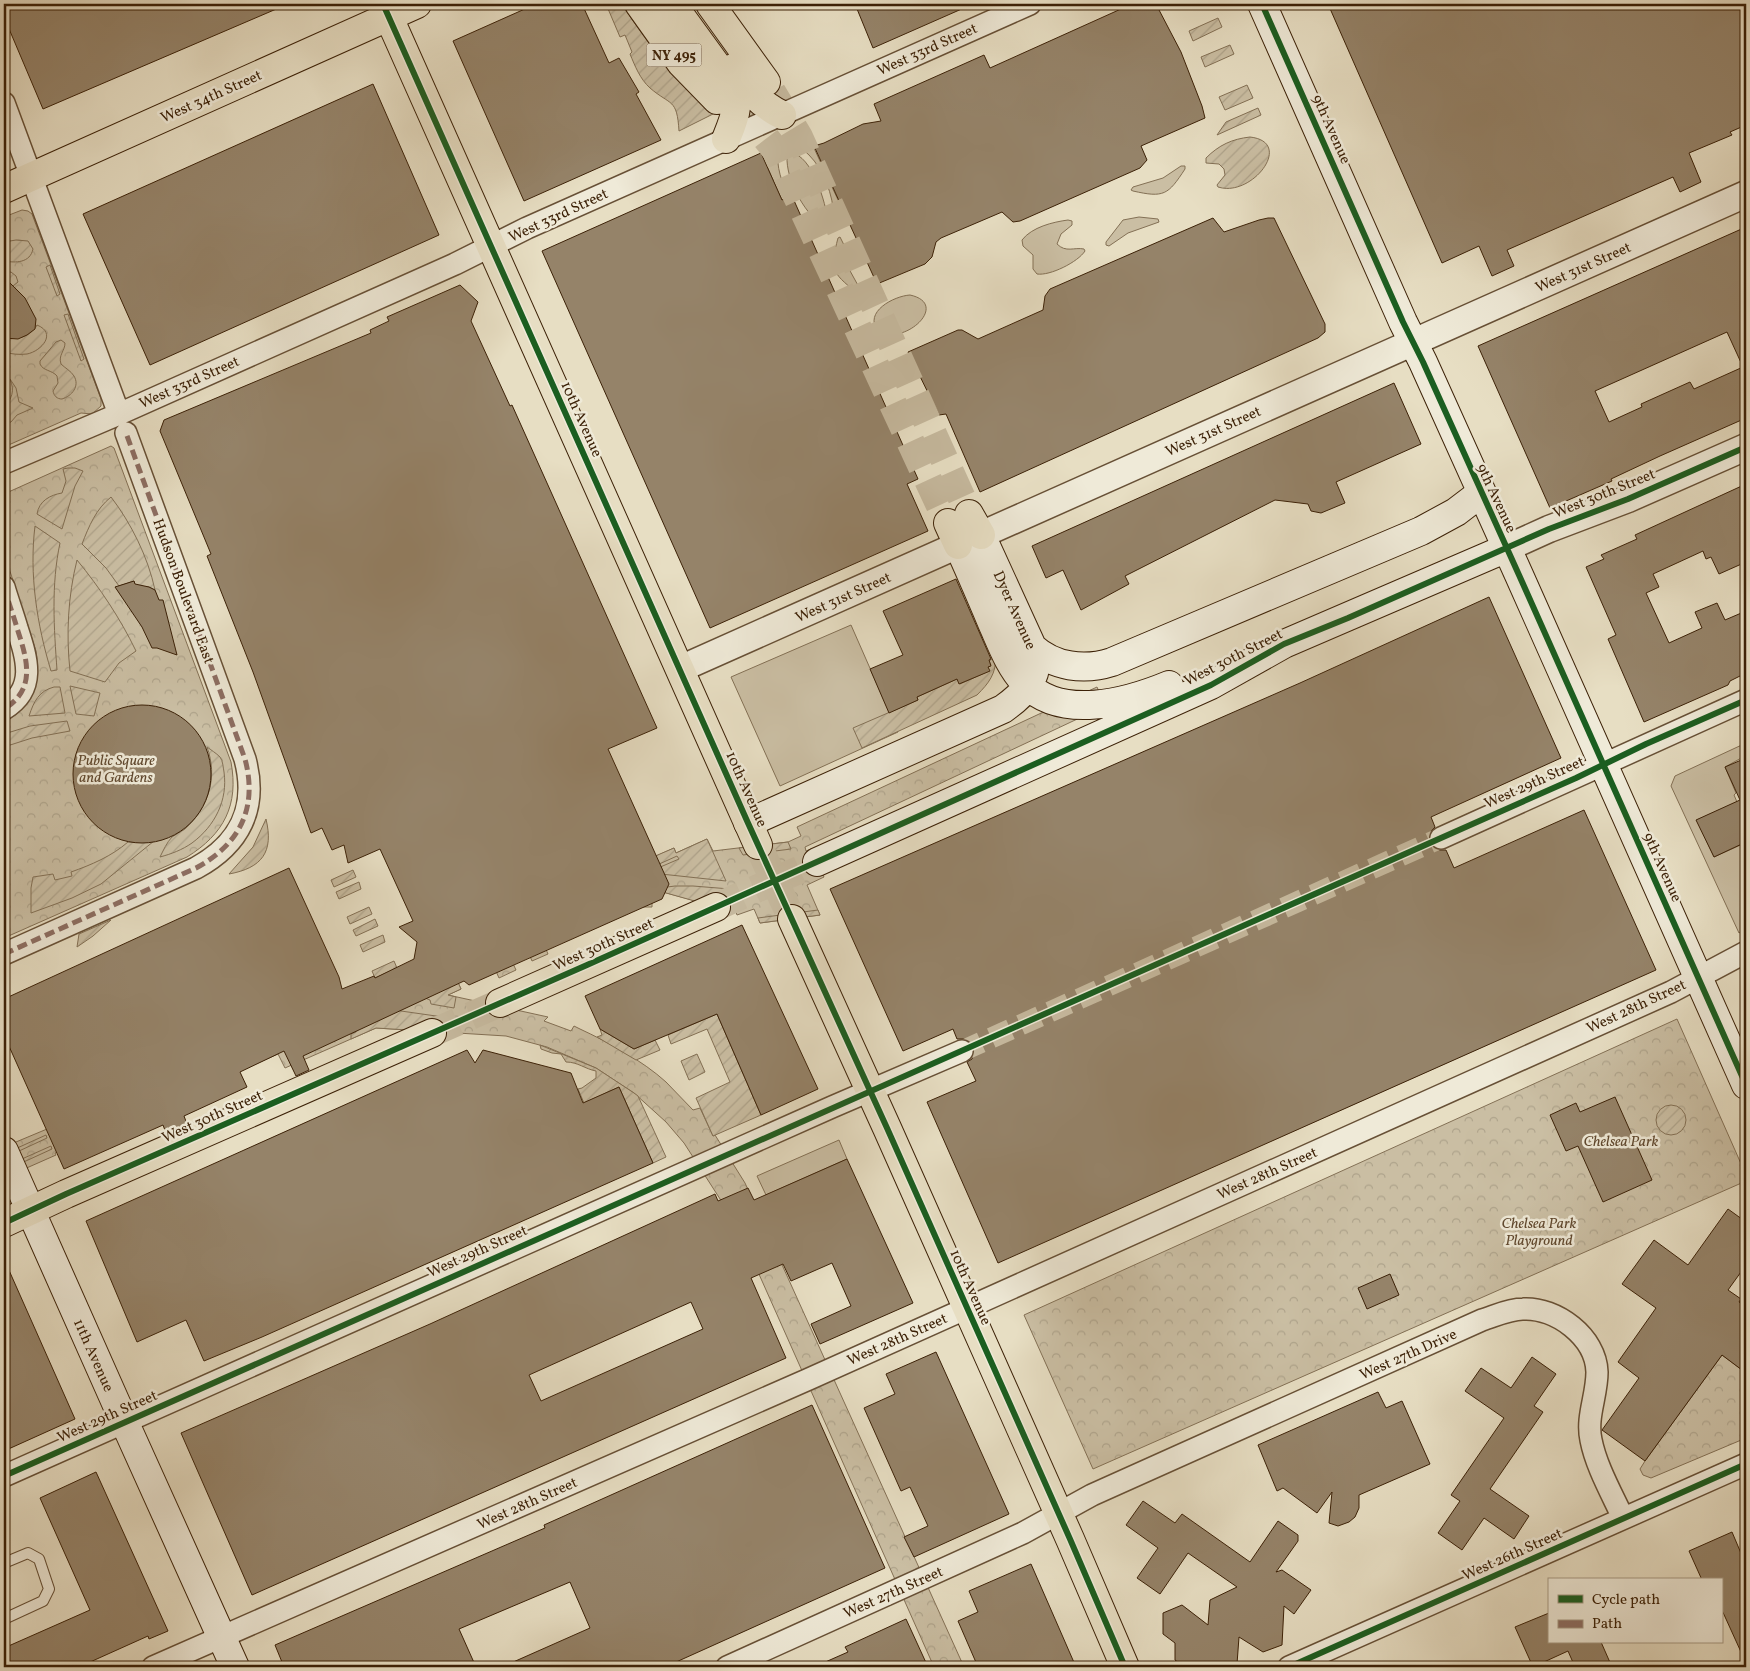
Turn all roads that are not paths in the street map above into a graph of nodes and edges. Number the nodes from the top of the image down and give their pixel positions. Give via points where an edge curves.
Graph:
1 (417, 4) edge
2 (639, 4) edge
3 (672, 4) edge
4 (687, 4) edge
5 (710, 4) edge
6 (1030, 4) edge
7 (1262, 4) edge
8 (386, 10) edge
9 (766, 82) tunnel mouth
10 (717, 100) tunnel mouth
11 (4, 103) edge
12 (782, 115) junction
13 (726, 139) junction
14 (31, 177) junction
15 (4, 188) edge
16 (1746, 194) edge
17 (492, 246) junction
18 (1414, 342) junction
19 (123, 424) junction
20 (1746, 446) edge
21 (4, 463) edge
22 (1481, 493) junction
23 (964, 529) junction
24 (1507, 548) junction
25 (4, 587) edge
26 (1284, 644) junction
27 (1032, 647) junction
28 (680, 669) junction
29 (1029, 686) junction
30 (1746, 700) edge
31 (4, 709) edge
32 (1604, 764) junction
33 (1440, 838) tunnel mouth
34 (817, 862) tunnel mouth
35 (716, 907) tunnel mouth
36 (792, 919) tunnel mouth
37 (1746, 952) edge
38 (4, 954) edge
39 (1698, 977) junction
40 (500, 1003) tunnel mouth
41 (432, 1033) tunnel mouth
42 (962, 1051) tunnel mouth
43 (1746, 1085) edge
44 (870, 1091) junction
45 (4, 1151) edge
46 (31, 1211) junction
47 (4, 1224) edge
48 (966, 1308) junction
49 (124, 1422) junction
50 (1746, 1464) edge
51 (4, 1476) edge
52 (1058, 1513) junction
53 (1622, 1518) junction
54 (4, 1563) edge
55 (4, 1619) edge
56 (222, 1638) junction
57 (153, 1667) edge
58 (235, 1667) edge
59 (727, 1667) edge
60 (1125, 1667) edge
61 (1289, 1667) edge

1 - 8 main road, West 34th Street
2 - 10 main road, NY 495 via 681,63
3 - 13 main road via 735,94 737,106
4 - 12 main road via 752,94
5 - 9 main road
6 - 12 street, West 33rd Street
7 - 18 main road, 9th Avenue
8 - 14 main road, West 34th Street
8 - 17 main road, 10th Avenue
11 - 14 street, Hudson Boulevard East
12 - 13 street, West 33rd Street
13 - 17 street, West 33rd Street
14 - 15 main road, West 34th Street
14 - 19 street, Hudson Boulevard East
16 - 18 street, West 31st Street
17 - 19 street, West 33rd Street
17 - 28 main road, 10th Avenue
18 - 22 main road, 9th Avenue
18 - 23 street, West 31st Street
19 - 21 street, West 33rd Street
19 - 38 street, Hudson Boulevard East via 244,753 249,772 248,805 235,837 211,860
20 - 24 street, West 30th Street
22 - 24 main road, 9th Avenue
22 - 27 main road via 1456,512 1421,531 1112,662 1095,666 1067,665
23 - 27 main road, Dyer Avenue
23 - 28 street, West 31st Street
23 - 29 main road, Dyer Avenue via 1010,662
24 - 26 main road, West 30th Street
24 - 32 main road, 9th Avenue
25 - 31 street via 27,667 20,695
26 - 29 main road, Dyer Avenue via 1205,669 1143,696 1106,704 1053,700
26 - 34 main road, West 30th Street via 1211,685
27 - 29 main road, Dyer Avenue via 1035,664
28 - 29 main road, 10th Avenue via 753,834 1003,709
30 - 32 street, West 29th Street
32 - 33 street, West 29th Street
32 - 39 main road, 9th Avenue
35 - 40 main road, West 30th Street
36 - 44 main road, 10th Avenue
37 - 39 street, West 28th Street
39 - 43 main road, 9th Avenue
39 - 48 street, West 28th Street via 1671,992
41 - 46 main road, West 30th Street
42 - 44 street, West 29th Street
44 - 48 main road, 10th Avenue
44 - 49 street, West 29th Street
45 - 46 main road, 11th Avenue
46 - 47 main road, West 30th Street
46 - 49 main road, 11th Avenue
48 - 52 main road, 10th Avenue
48 - 56 street, West 28th Street
49 - 51 street, West 29th Street
49 - 56 main road, 11th Avenue
50 - 53 street, West 26th Street
52 - 53 street, West 27th Drive via 1482,1320 1521,1308 1545,1312 1565,1321 1590,1348 1597,1370 1589,1423 1591,1441
52 - 59 street, West 27th Street via 1023,1533
52 - 60 main road, 10th Avenue
53 - 61 street, West 26th Street
54 - 55 lane via 28,1553 39,1559 49,1589 43,1601
56 - 57 street, West 28th Street
56 - 58 main road, 11th Avenue

